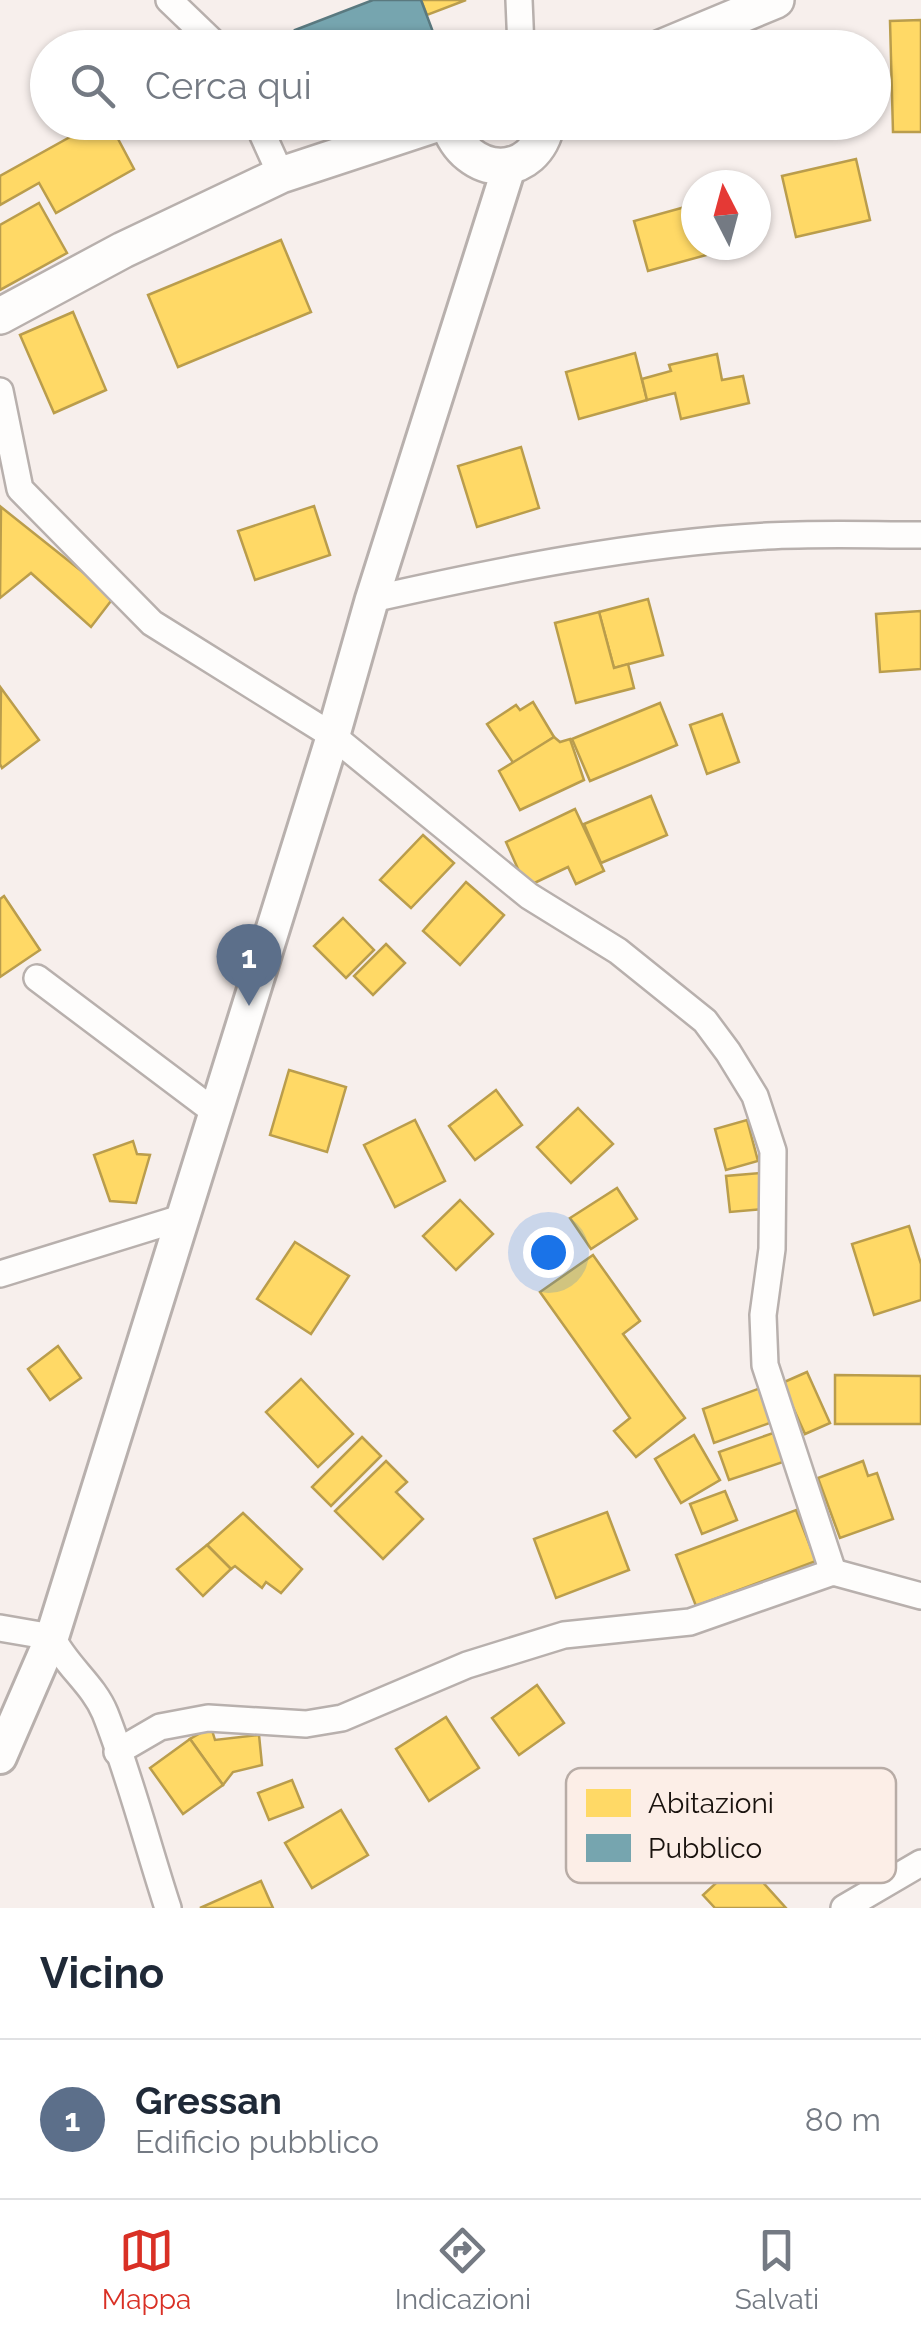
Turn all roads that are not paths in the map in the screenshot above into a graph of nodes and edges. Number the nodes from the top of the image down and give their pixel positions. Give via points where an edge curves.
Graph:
1 (169, 0) edge
2 (518, 0) edge
3 (776, 0) edge
4 (200, 30) edge
5 (520, 30) edge
6 (704, 30) edge
7 (265, 140) edge
8 (389, 140) edge
9 (453, 140) edge
10 (540, 140) edge
11 (510, 164) junction
12 (281, 175) junction
13 (0, 316) edge
14 (0, 392) edge
15 (10, 495) edge
16 (921, 535) edge
17 (372, 599) junction
18 (333, 736) junction
19 (37, 978) dead end
20 (216, 1112) junction
21 (181, 1218) junction
22 (0, 1274) edge
23 (834, 1572) junction
24 (921, 1596) edge
25 (0, 1628) edge
26 (52, 1637) junction
27 (116, 1752) junction
28 (0, 1757) edge
29 (921, 1864) edge
30 (896, 1878) edge
31 (888, 1883) edge
32 (168, 1908) edge
33 (844, 1908) edge

1 - 4 street
2 - 5 street
3 - 6 main road
7 - 12 street
8 - 12 main road
9 - 11 main road via 483,164
10 - 11 main road
11 - 17 street
12 - 13 main road
14 - 15 street
15 - 18 street via 152,623
16 - 17 street via 767,536 637,549
17 - 18 street
18 - 20 street
18 - 23 street via 529,896 618,951 705,1021 755,1096 773,1152 766,1365
19 - 20 street
20 - 21 street
21 - 22 street
21 - 26 street
23 - 24 street
23 - 27 street via 690,1622 564,1635 467,1665 342,1718 306,1724 208,1718 160,1727
25 - 26 street
26 - 27 street via 104,1710
26 - 28 street
27 - 32 street
29 - 30 street
31 - 33 street

